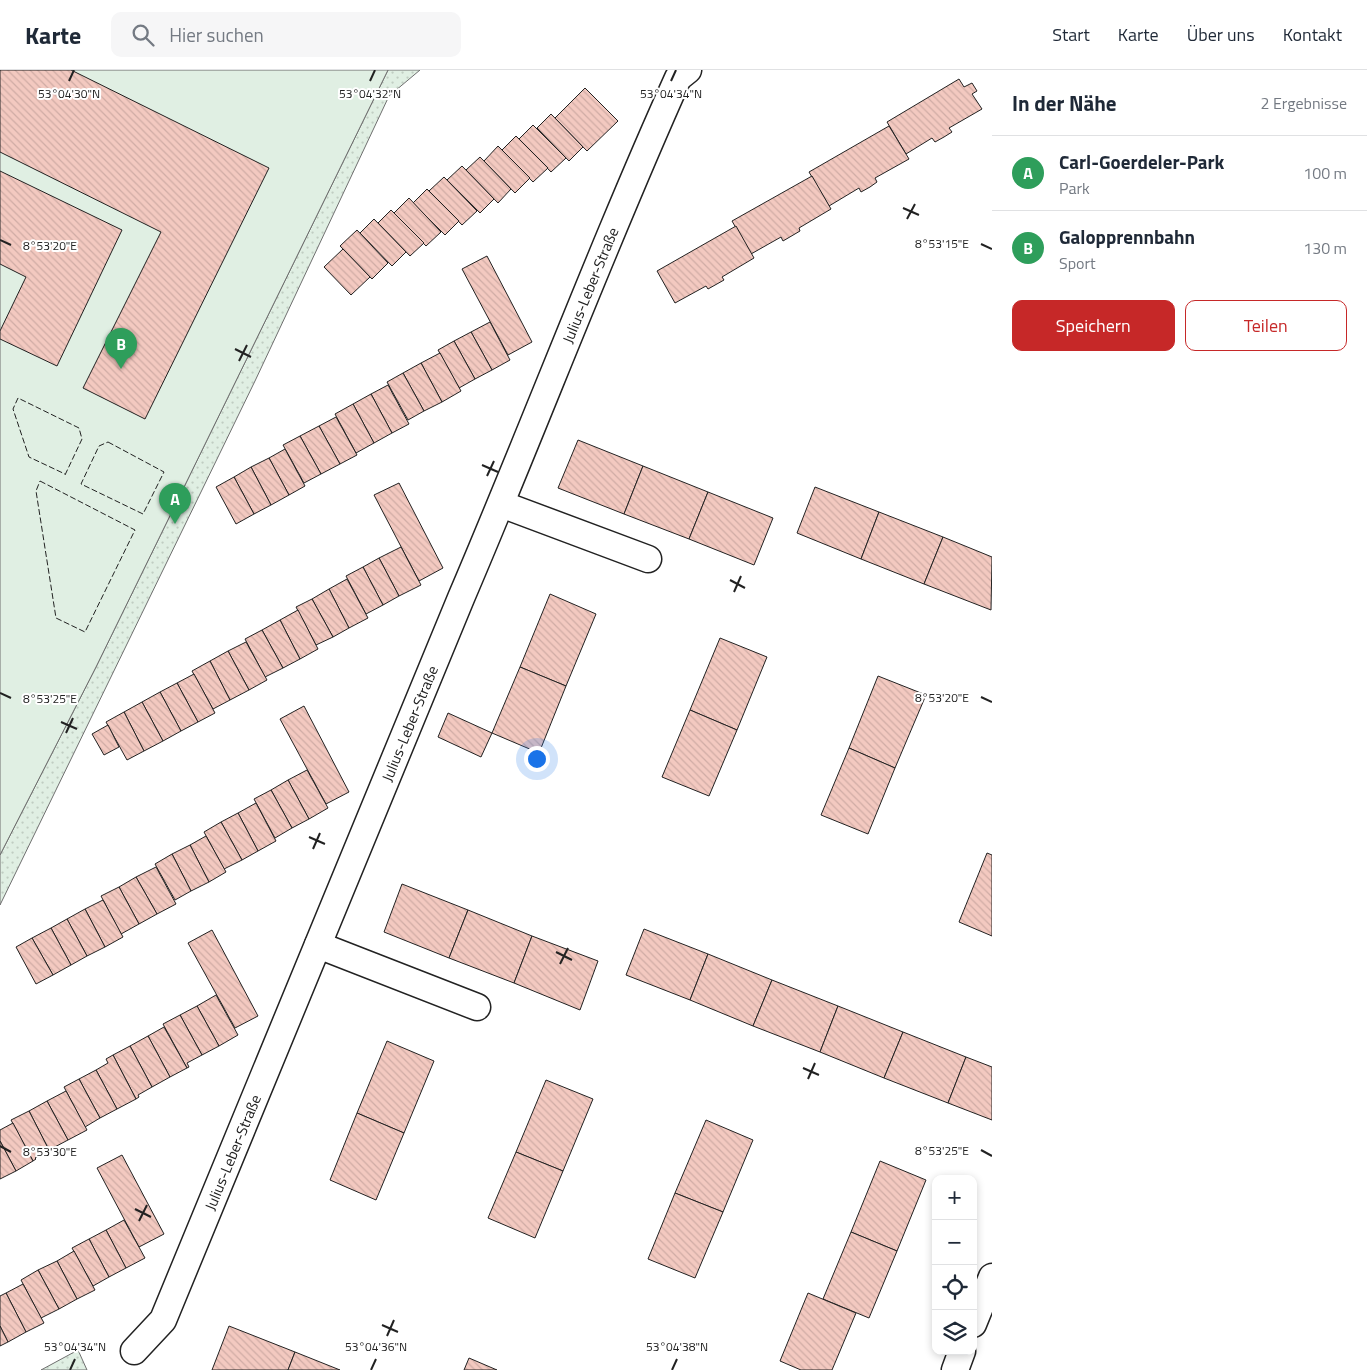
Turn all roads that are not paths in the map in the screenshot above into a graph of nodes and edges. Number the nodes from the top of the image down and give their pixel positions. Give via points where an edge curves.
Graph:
1 (688, 70) edge
2 (501, 504) junction
3 (648, 559) dead end
4 (318, 945) junction
5 (477, 1007) dead end
6 (992, 1277) edge
7 (977, 1314) edge
8 (134, 1352) dead end
9 (960, 1355) edge
10 (954, 1370) edge

1 - 2 street, Julius-Leber-Straße via 678,78 639,164
2 - 3 street
2 - 4 street, Julius-Leber-Straße
4 - 5 street
4 - 8 street, Julius-Leber-Straße via 164,1320
6 - 7 street
9 - 10 street

